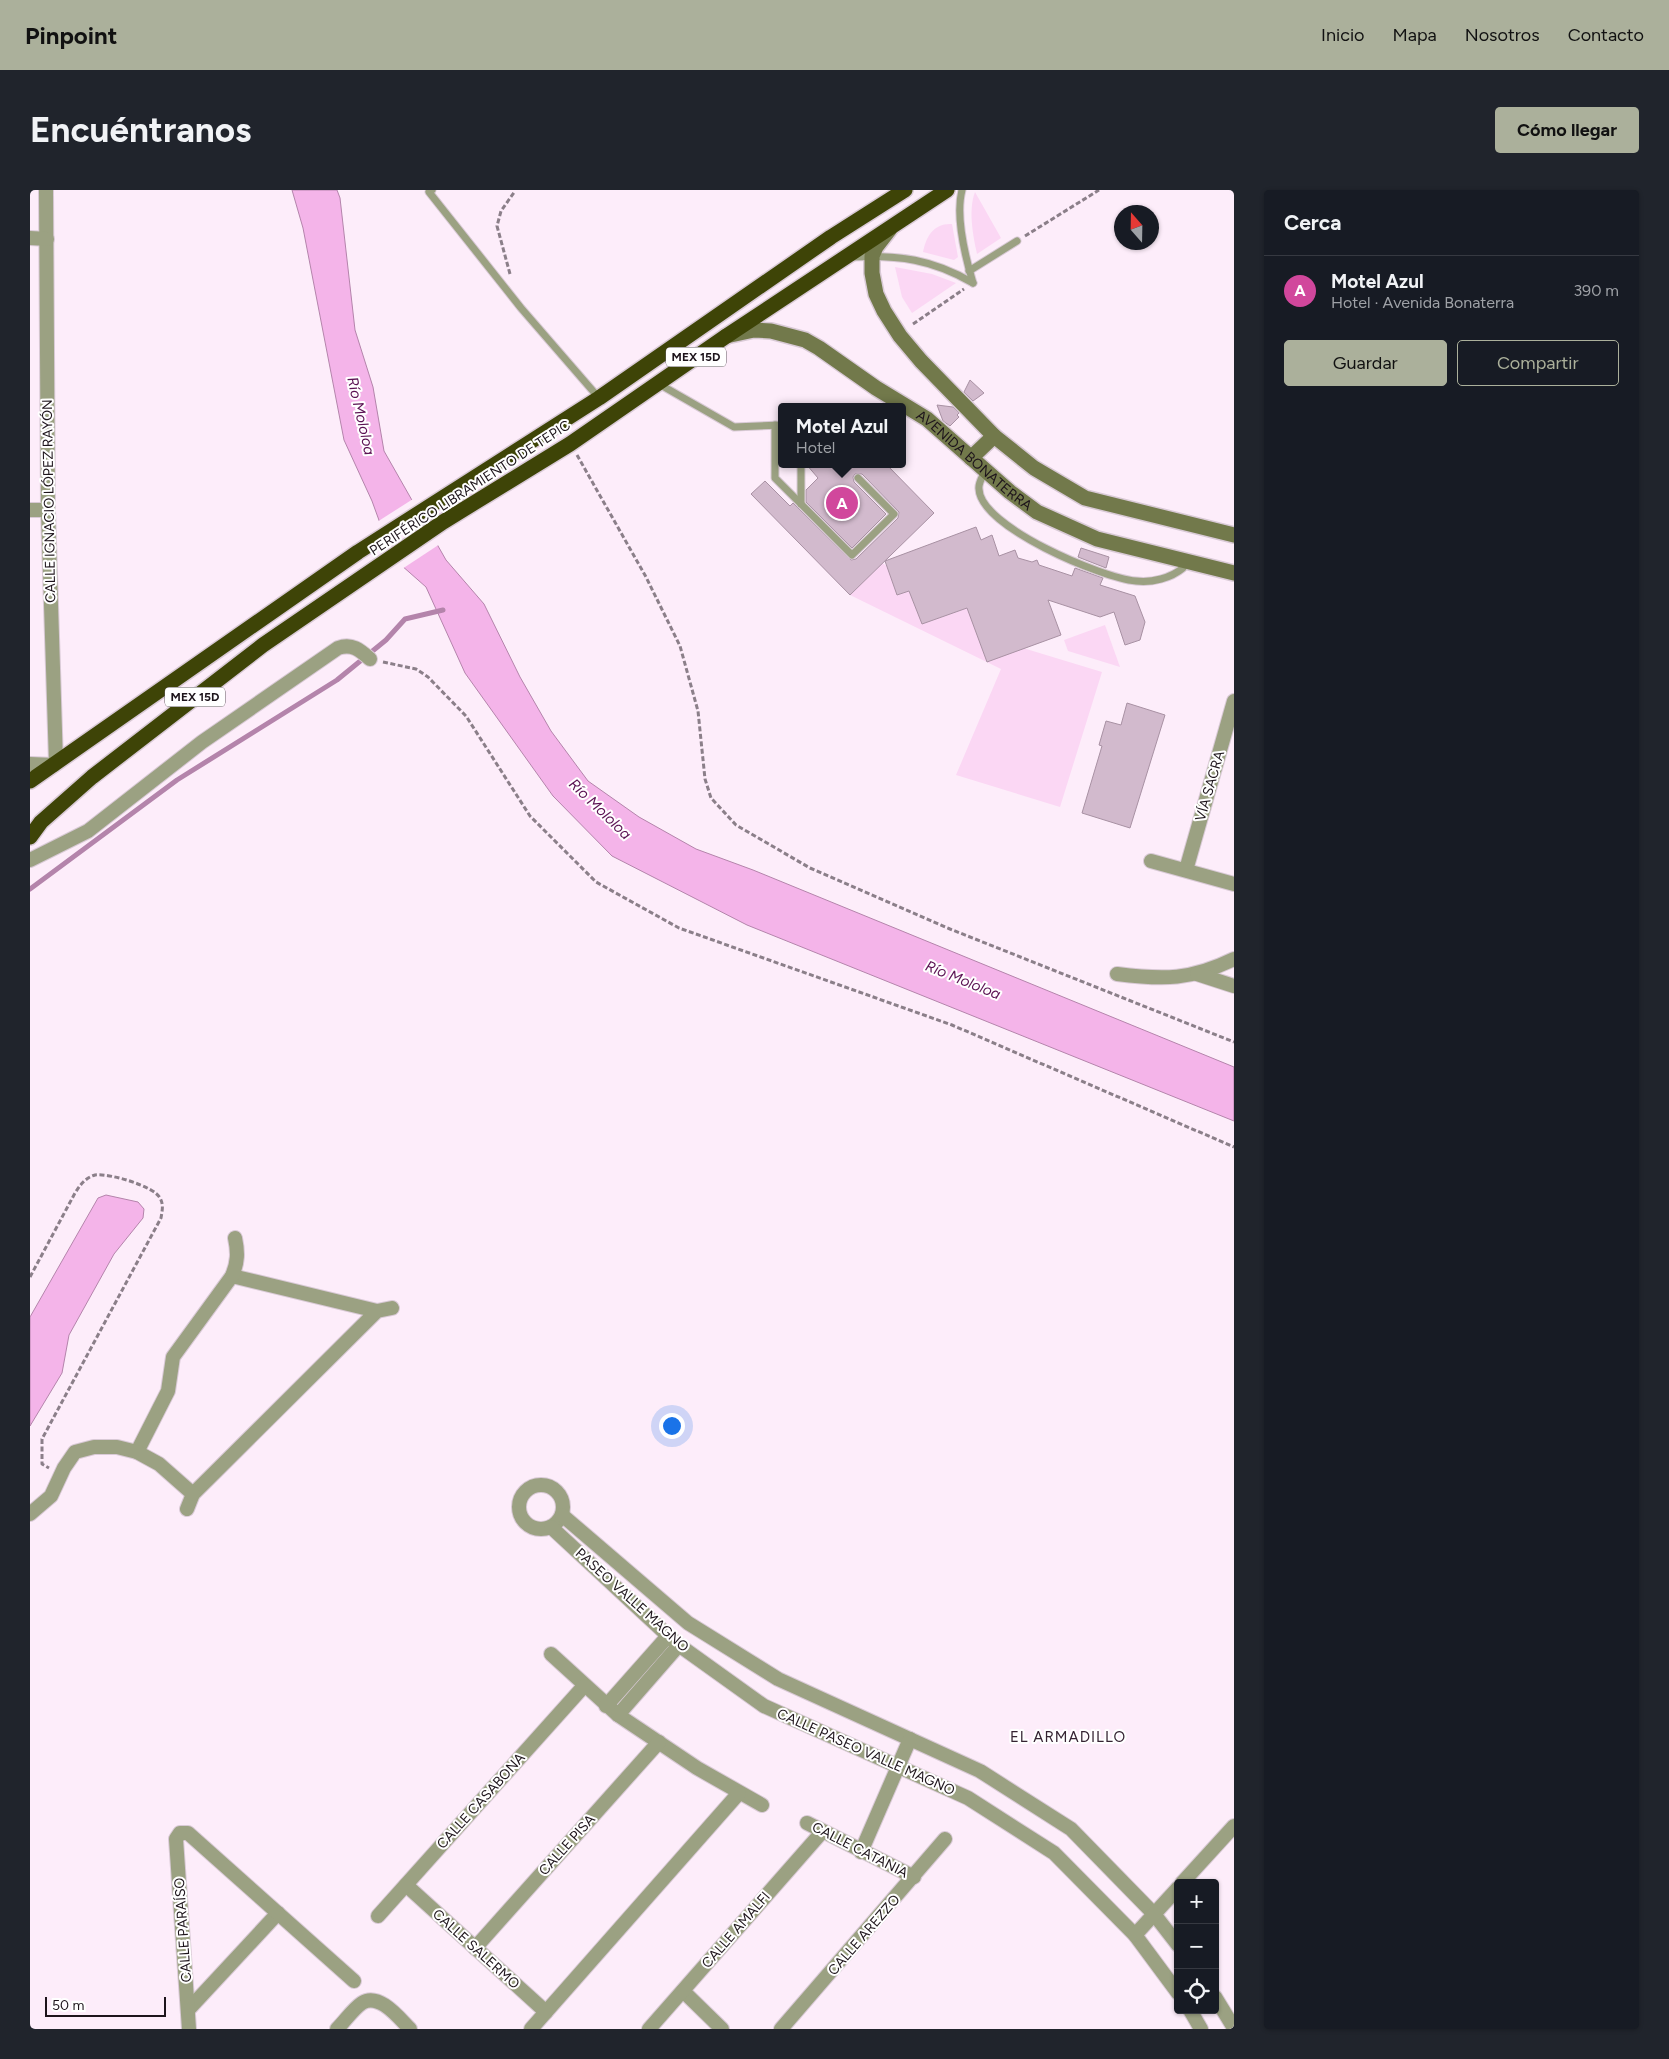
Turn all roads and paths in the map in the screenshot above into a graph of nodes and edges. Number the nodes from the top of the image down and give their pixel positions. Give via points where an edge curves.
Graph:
1 (46, 190) edge
2 (432, 190) edge
3 (905, 190) edge
4 (947, 190) edge
5 (962, 190) edge
6 (1099, 190) edge
7 (516, 191) edge
8 (892, 226) junction
9 (30, 238) edge
10 (47, 238) junction
11 (1017, 241) joint
12 (872, 256) junction
13 (847, 257) junction
14 (969, 271) junction
15 (513, 283) dead end
16 (973, 283) junction
17 (913, 324) dead end
18 (725, 336) junction
19 (659, 384) junction
20 (599, 398) junction
21 (901, 403) edge
22 (906, 406) edge
23 (778, 425) edge
24 (994, 436) junction
25 (778, 438) edge
26 (570, 444) junction
27 (971, 458) junction
28 (801, 468) edge
29 (985, 471) junction
30 (858, 478) dead end
31 (801, 504) junction
32 (30, 510) edge
33 (48, 510) junction
34 (1234, 535) edge
35 (1183, 568) dead end
36 (1234, 573) edge
37 (366, 656) joint
38 (1234, 701) edge
39 (30, 764) edge
40 (55, 764) junction
41 (30, 781) edge
42 (88, 831) junction
43 (30, 837) edge
44 (30, 860) edge
45 (1151, 861) dead end
46 (1186, 870) junction
47 (30, 871) edge
48 (1234, 884) edge
49 (1234, 960) edge
50 (1118, 974) dead end
51 (1198, 974) junction
52 (1234, 986) edge
53 (1234, 1042) edge
54 (1234, 1148) edge
55 (235, 1238) dead end
56 (232, 1276) junction
57 (30, 1277) edge
58 (392, 1308) dead end
59 (377, 1311) junction
60 (137, 1452) junction
61 (61, 1475) junction
62 (193, 1494) junction
63 (187, 1509) dead end
64 (30, 1514) edge
65 (562, 1515) junction
66 (552, 1527) junction
67 (674, 1640) junction
68 (551, 1654) dead end
69 (584, 1686) junction
70 (606, 1706) junction
71 (764, 1706) joint
72 (618, 1715) junction
73 (910, 1739) junction
74 (659, 1742) junction
75 (898, 1766) junction
76 (739, 1793) junction
77 (762, 1805) dead end
78 (807, 1823) dead end
79 (1234, 1826) edge
80 (822, 1832) junction
81 (945, 1839) dead end
82 (861, 1852) junction
83 (914, 1877) junction
84 (1186, 1879) edge
85 (406, 1885) junction
86 (1174, 1892) edge
87 (278, 1913) junction
88 (1154, 1914) junction
89 (378, 1916) dead end
90 (1135, 1935) junction
91 (1174, 1940) edge
92 (475, 1948) junction
93 (354, 1981) dead end
94 (1174, 1988) edge
95 (683, 1991) junction
96 (1219, 2004) edge
97 (188, 2010) junction
98 (546, 2012) junction
99 (1192, 2014) edge
100 (1234, 2028) edge
101 (189, 2029) edge
102 (337, 2029) edge
103 (410, 2029) edge
104 (531, 2029) edge
105 (650, 2029) edge
106 (722, 2029) edge
107 (781, 2029) edge
108 (1201, 2029) edge

1 - 10 street, CALLE IGNACIO LÓPEZ RAYÓN
2 - 20 lane via 429,192 521,308
3 - 20 highway, PERIFÉRICO LIBRAMIENTO DE TEPIC / MEX 15D
4 - 8 highway, PERIFÉRICO LIBRAMIENTO DE TEPIC / MEX 15D
5 - 14 lane via 961,222
6 - 11 path
7 - 15 path via 501,211 497,226
8 - 12 street
8 - 13 highway, PERIFÉRICO LIBRAMIENTO DE TEPIC / MEX 15D
9 - 10 street
10 - 33 street, CALLE IGNACIO LÓPEZ RAYÓN
11 - 14 lane
12 - 13 lane
12 - 16 lane via 934,264
12 - 24 street via 876,294 900,336
13 - 18 highway, PERIFÉRICO LIBRAMIENTO DE TEPIC / MEX 15D
14 - 16 lane
16 - 17 path
18 - 19 highway, PERIFÉRICO LIBRAMIENTO DE TEPIC / MEX 15D
18 - 21 street, AVENIDA BONATERRA via 754,330 805,340
19 - 23 lane via 734,426
19 - 26 highway, PERIFÉRICO LIBRAMIENTO DE TEPIC / MEX 15D
20 - 40 highway, PERIFÉRICO LIBRAMIENTO DE TEPIC / MEX 15D via 358,552
22 - 27 street, AVENIDA BONATERRA via 927,419
24 - 27 street
24 - 34 street via 1034,468 1085,498
25 - 31 lane via 775,478
26 - 43 highway, PERIFÉRICO LIBRAMIENTO DE TEPIC / MEX 15D via 443,522 263,645 92,777 41,822
26 - 53 path via 646,578 680,646 698,711 705,779 711,798 736,825 810,868
27 - 29 street, AVENIDA BONATERRA
28 - 31 lane
29 - 35 lane via 979,488 983,502 1022,535 1056,555 1096,572 1138,582 1169,576
29 - 36 street, AVENIDA BONATERRA via 1037,512 1066,527 1097,539
30 - 31 lane via 894,514 852,555
32 - 33 street
33 - 40 street, CALLE IGNACIO LÓPEZ RAYÓN
37 - 42 street via 346,645 329,653 202,742
37 - 54 path via 416,669 428,677 466,716 530,816 596,882 679,928 952,1025
38 - 46 street, VÍA SACRA
39 - 40 street
40 - 41 highway, PERIFÉRICO LIBRAMIENTO DE TEPIC / MEX 15D
42 - 44 street
42 - 47 street
45 - 46 street
46 - 48 street
49 - 51 street
50 - 51 street via 1174,978
51 - 52 street
55 - 56 street via 237,1258
56 - 59 street
56 - 60 street via 173,1356 168,1390
57 - 61 path via 75,1193 89,1178 105,1175 148,1187 161,1199 161,1218 42,1440 42,1464
58 - 59 street
59 - 62 street
60 - 61 street via 118,1447 94,1447 75,1452
60 - 62 street via 159,1464
61 - 64 street via 51,1496
62 - 63 street
65 - 66 street
65 - 66 street via 563,1503 557,1492 546,1485 534,1486 523,1492 518,1504 520,1516 528,1526 539,1530
65 - 73 street, PASEO VALLE MAGNO via 688,1623 778,1679
66 - 67 street, PASEO VALLE MAGNO
67 - 70 street
67 - 71 street, PASEO VALLE MAGNO
67 - 72 street
68 - 69 street
69 - 70 street
69 - 85 street, CALLE CASABONA
70 - 72 street
71 - 75 street, CALLE PASEO VALLE MAGNO
72 - 74 street
73 - 75 street
73 - 88 street via 980,1771 1071,1829
74 - 76 street
74 - 92 street, CALLE PISA
75 - 82 street
75 - 90 street, CALLE PASEO VALLE MAGNO via 968,1798 1054,1853
76 - 77 street
76 - 98 street
78 - 80 street, CALLE CATANIA
79 - 84 street
80 - 82 street, CALLE CATANIA
80 - 95 street, CALLE AMALFI
81 - 83 street, CALLE AREZZO
82 - 83 street, CALLE CATANIA
83 - 107 street, CALLE AREZZO
85 - 89 street, CALLE CASABONA
85 - 92 street, CALLE SALERMO
86 - 88 street
87 - 93 street
87 - 97 street
87 - 97 street, CALLE PARAÍSO via 188,1832 180,1832 176,1839
88 - 90 street
88 - 91 street
90 - 94 street
92 - 98 street, CALLE SALERMO
95 - 105 street, CALLE AMALFI
95 - 106 street
96 - 100 street
97 - 101 street, CALLE PARAÍSO
98 - 104 street
99 - 108 street
102 - 103 street via 361,2003 370,1999 380,2002

